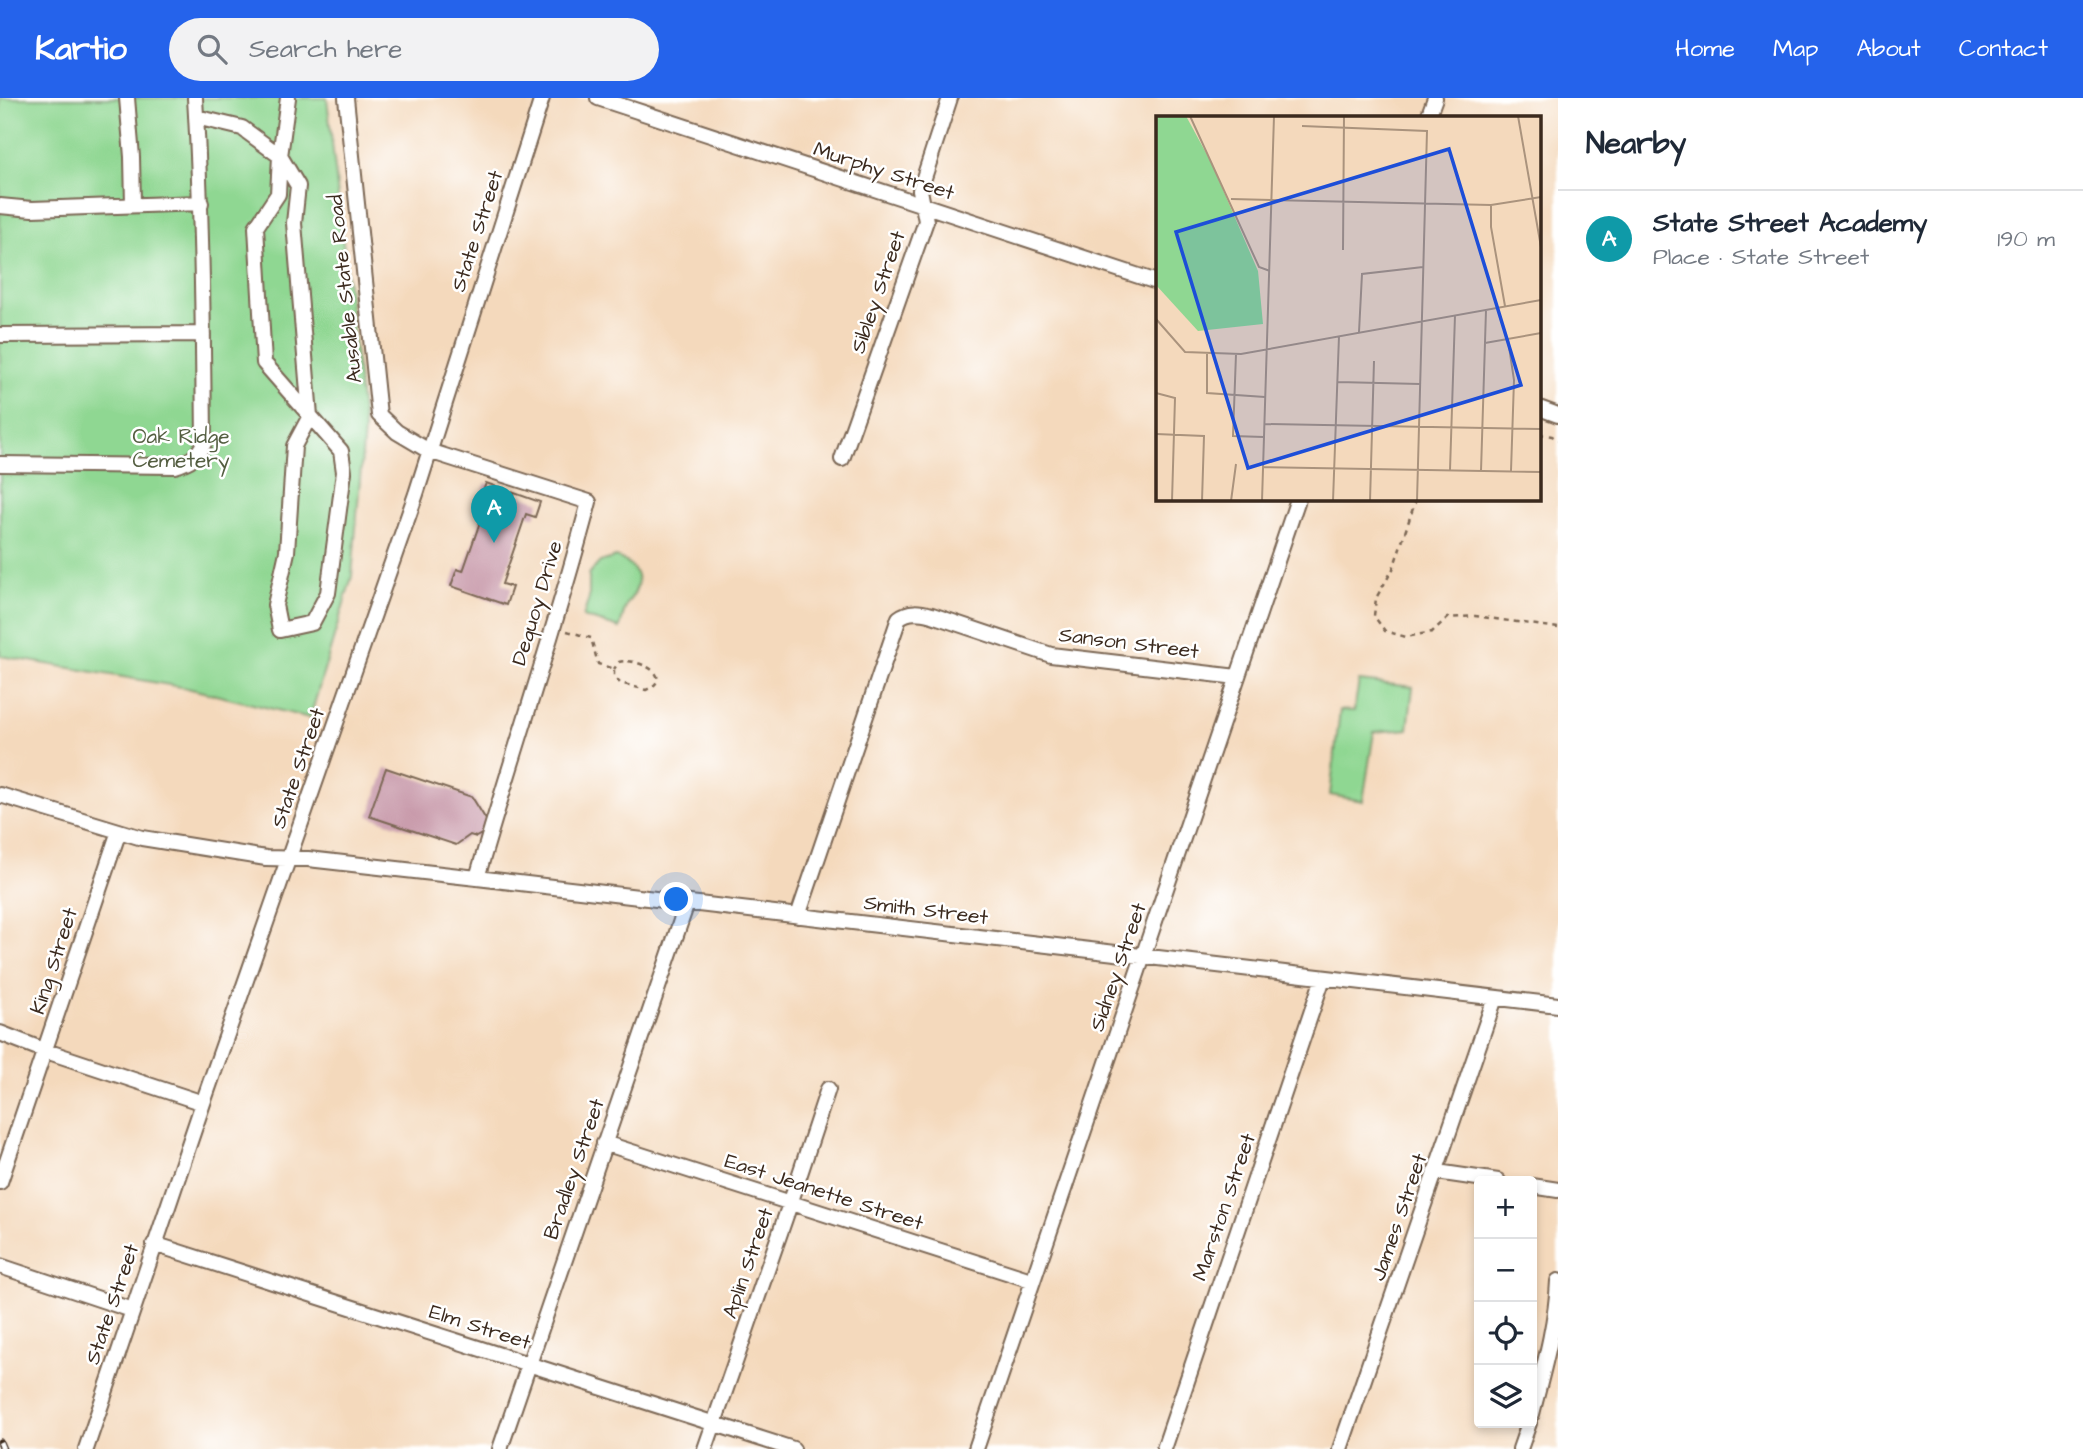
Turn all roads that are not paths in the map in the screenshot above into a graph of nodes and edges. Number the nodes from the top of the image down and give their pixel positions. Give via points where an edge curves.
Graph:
1 (127, 98) edge
2 (195, 98) edge
3 (288, 98) edge
4 (346, 98) edge
5 (542, 98) edge
6 (598, 98) edge
7 (950, 98) edge
8 (1435, 98) edge
9 (1428, 116) edge
10 (196, 117) junction
11 (280, 156) junction
12 (201, 203) junction
13 (133, 204) junction
14 (0, 206) edge
15 (922, 206) junction
16 (1156, 282) edge
17 (204, 334) junction
18 (0, 335) edge
19 (1540, 408) edge
20 (1558, 415) edge
21 (310, 416) junction
22 (429, 451) junction
23 (842, 459) dead end
24 (0, 464) edge
25 (1297, 500) edge
26 (1237, 677) junction
27 (0, 795) edge
28 (119, 831) junction
29 (289, 858) junction
30 (477, 878) junction
31 (687, 903) junction
32 (798, 916) junction
33 (1144, 957) junction
34 (1323, 978) junction
35 (1495, 998) junction
36 (1558, 1005) edge
37 (0, 1033) edge
38 (46, 1051) junction
39 (828, 1089) dead end
40 (203, 1103) junction
41 (604, 1143) junction
42 (1437, 1172) junction
43 (1474, 1177) edge
44 (0, 1182) edge
45 (1537, 1187) edge
46 (1558, 1190) edge
47 (790, 1204) junction
48 (154, 1244) junction
49 (0, 1266) edge
50 (1031, 1280) junction
51 (1558, 1281) edge
52 (132, 1310) junction
53 (529, 1365) junction
54 (1537, 1393) edge
55 (714, 1423) junction
56 (1527, 1428) edge
57 (86, 1449) edge
58 (500, 1449) edge
59 (705, 1449) edge
60 (793, 1449) edge
61 (976, 1449) edge
62 (1164, 1449) edge
63 (1340, 1449) edge
64 (1520, 1449) edge

1 - 13 street
2 - 10 street
3 - 11 street
4 - 22 street, Ausable State Road via 379,415
5 - 22 street, State Street
6 - 15 street, Murphy Street
7 - 15 street, Sibley Street via 920,190
8 - 9 street
10 - 11 street via 242,128
10 - 12 street
11 - 21 street via 298,186 294,223
11 - 21 street via 278,194 256,227 264,363
12 - 13 street
12 - 17 street
13 - 14 street
15 - 16 street, Murphy Street
15 - 23 street, Sibley Street via 926,221
17 - 18 street
17 - 24 street via 204,443 191,461 175,466
19 - 20 street
21 - 21 street via 294,446 287,552 275,605 280,630 312,623 328,593 344,472 341,451
22 - 29 street, State Street
22 - 30 street, Dequoy Drive via 589,502
25 - 26 street, Sidney Street
26 - 32 street, Sanson Street via 1071,659 932,615 904,614
26 - 33 street, Sidney Street
27 - 28 street, Smith Street
28 - 29 street, Smith Street via 266,858
28 - 38 street, King Street
29 - 30 street, Smith Street
29 - 40 street, State Street
30 - 31 street, Smith Street
31 - 32 street, Smith Street
31 - 41 street, Bradley Street
32 - 33 street, Smith Street
33 - 34 street, Smith Street
33 - 50 street, Sidney Street
34 - 35 street, Smith Street
34 - 62 street, Marston Street
35 - 36 street, Smith Street
35 - 42 street, James Street
37 - 38 street
38 - 40 street
38 - 44 street, King Street
39 - 47 street, Aplin Street
40 - 48 street, State Street
41 - 47 street, East Jeanette Street
41 - 53 street, Bradley Street
42 - 43 street
42 - 63 street, James Street
45 - 46 street
47 - 50 street, East Jeanette Street
47 - 55 street, Aplin Street
48 - 52 street, State Street
48 - 53 street, Elm Street
49 - 52 street
50 - 61 street, Sidney Street
51 - 54 street
52 - 57 street, State Street
53 - 55 street, Elm Street
53 - 58 street, Bradley Street
55 - 59 street, Aplin Street
55 - 60 street, Elm Street
56 - 64 street

